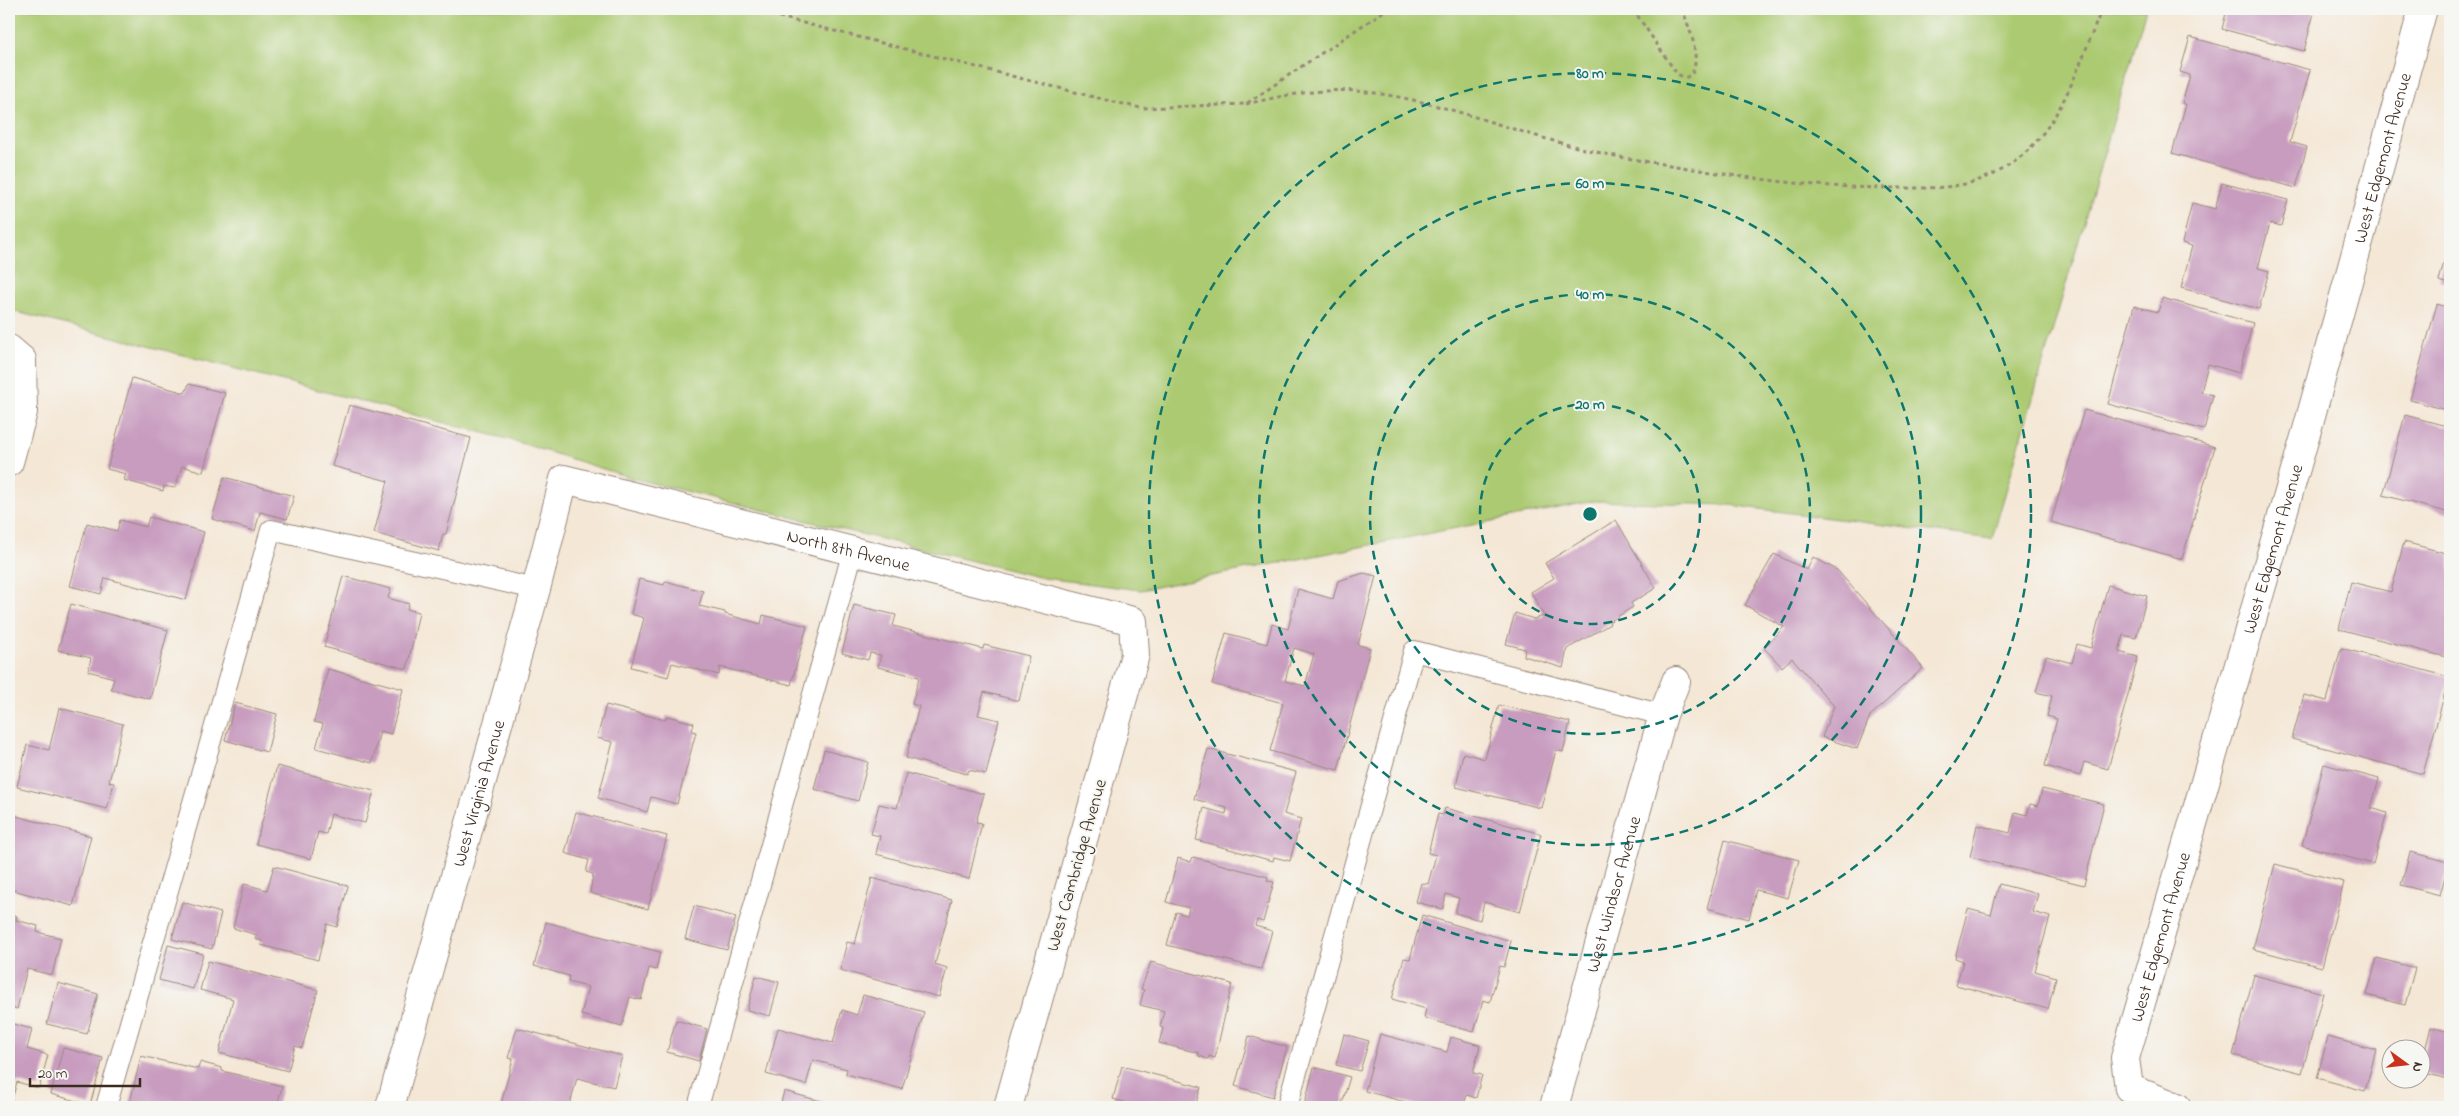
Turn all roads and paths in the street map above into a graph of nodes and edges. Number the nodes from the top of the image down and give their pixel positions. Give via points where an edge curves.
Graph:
1 (748, 9) edge
2 (1387, 9) edge
3 (1633, 9) edge
4 (1682, 9) edge
5 (2102, 9) edge
6 (2423, 9) edge
7 (1246, 104) junction
8 (15, 355) edge
9 (9, 462) edge
10 (564, 479) joint
11 (853, 551) junction
12 (536, 589) junction
13 (1133, 622) joint
14 (1676, 681) dead end
15 (1663, 715) junction
16 (106, 1107) edge
17 (390, 1107) edge
18 (698, 1107) edge
19 (1008, 1107) edge
20 (1287, 1107) edge
21 (1554, 1107) edge
22 (2177, 1107) edge

1 - 7 path via 1114,102 1157,108
2 - 7 path
3 - 4 path via 1676,74 1685,78 1692,74 1695,62
5 - 7 path via 2065,97 2043,133 2016,161 1985,178 1965,184 1851,188 1756,179 1578,148 1455,110 1366,92 1313,92
6 - 22 street, West Edgemont Avenue via 2307,430 2125,1058 2129,1088
8 - 9 street via 23,412
10 - 11 street, North 8th Avenue
10 - 12 street, West Virginia Avenue
11 - 13 street, North 8th Avenue
11 - 18 lane
12 - 16 lane via 271,530
12 - 17 street, West Virginia Avenue
13 - 19 street, West Cambridge Avenue via 1136,654
14 - 15 street, West Windsor Avenue
15 - 20 lane via 1414,651
15 - 21 street, West Windsor Avenue

